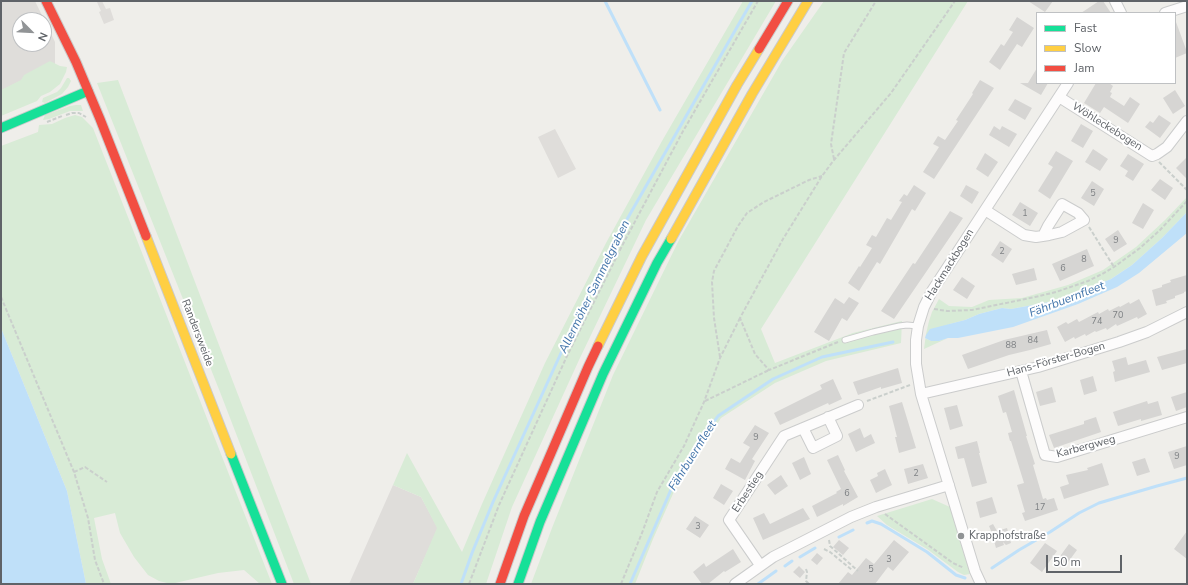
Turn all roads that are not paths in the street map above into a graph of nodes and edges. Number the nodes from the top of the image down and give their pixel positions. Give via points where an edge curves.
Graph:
1 (46, 1) edge
2 (788, 1) edge
3 (808, 1) edge
4 (1115, 1) edge
5 (1187, 6) edge
6 (1121, 12) edge
7 (1168, 12) edge
8 (1067, 84) edge
9 (88, 90) junction
10 (1059, 97) junction
11 (1187, 121) edge
12 (1, 128) edge
13 (985, 210) junction
14 (1043, 236) junction
15 (1187, 312) edge
16 (918, 326) junction
17 (845, 340) road end
18 (1021, 371) junction
19 (921, 394) junction
20 (858, 405) road end
21 (828, 417) junction
22 (1187, 417) edge
23 (803, 428) junction
24 (948, 485) junction
25 (760, 565) junction
26 (282, 584) edge
27 (500, 584) edge
28 (518, 584) edge
29 (735, 584) edge
30 (981, 584) edge

1 - 9 main road, Randersweide
2 - 27 main road via 737,85 642,256 588,367 524,516
3 - 28 main road via 752,94 657,264 603,374 540,522
4 - 6 street
5 - 7 street
8 - 10 street, Hackmackbogen
9 - 12 main road
9 - 26 main road, Randersweide
10 - 11 street, Wöhleckebogen via 1152,156 1167,147
10 - 13 street, Hackmackbogen
13 - 14 street via 1024,235
13 - 16 street, Hackmackbogen via 932,291
14 - 14 street via 1062,232 1084,220 1078,213 1062,204
15 - 18 street, Hans-Förster-Bogen via 1120,342
16 - 17 lane via 903,326
16 - 19 street, Hackmackbogen via 916,364
18 - 19 street, Hans-Förster-Bogen
18 - 22 street, Karbergweg via 1045,455 1057,457
19 - 24 street, Hackmackbogen
20 - 21 street, Erbestieg
21 - 23 street, Erbestieg
21 - 23 street via 838,436 813,448
23 - 25 street, Erbestieg via 784,436 729,520
24 - 25 street via 851,516
24 - 30 street, Hackmackbogen
25 - 29 street

